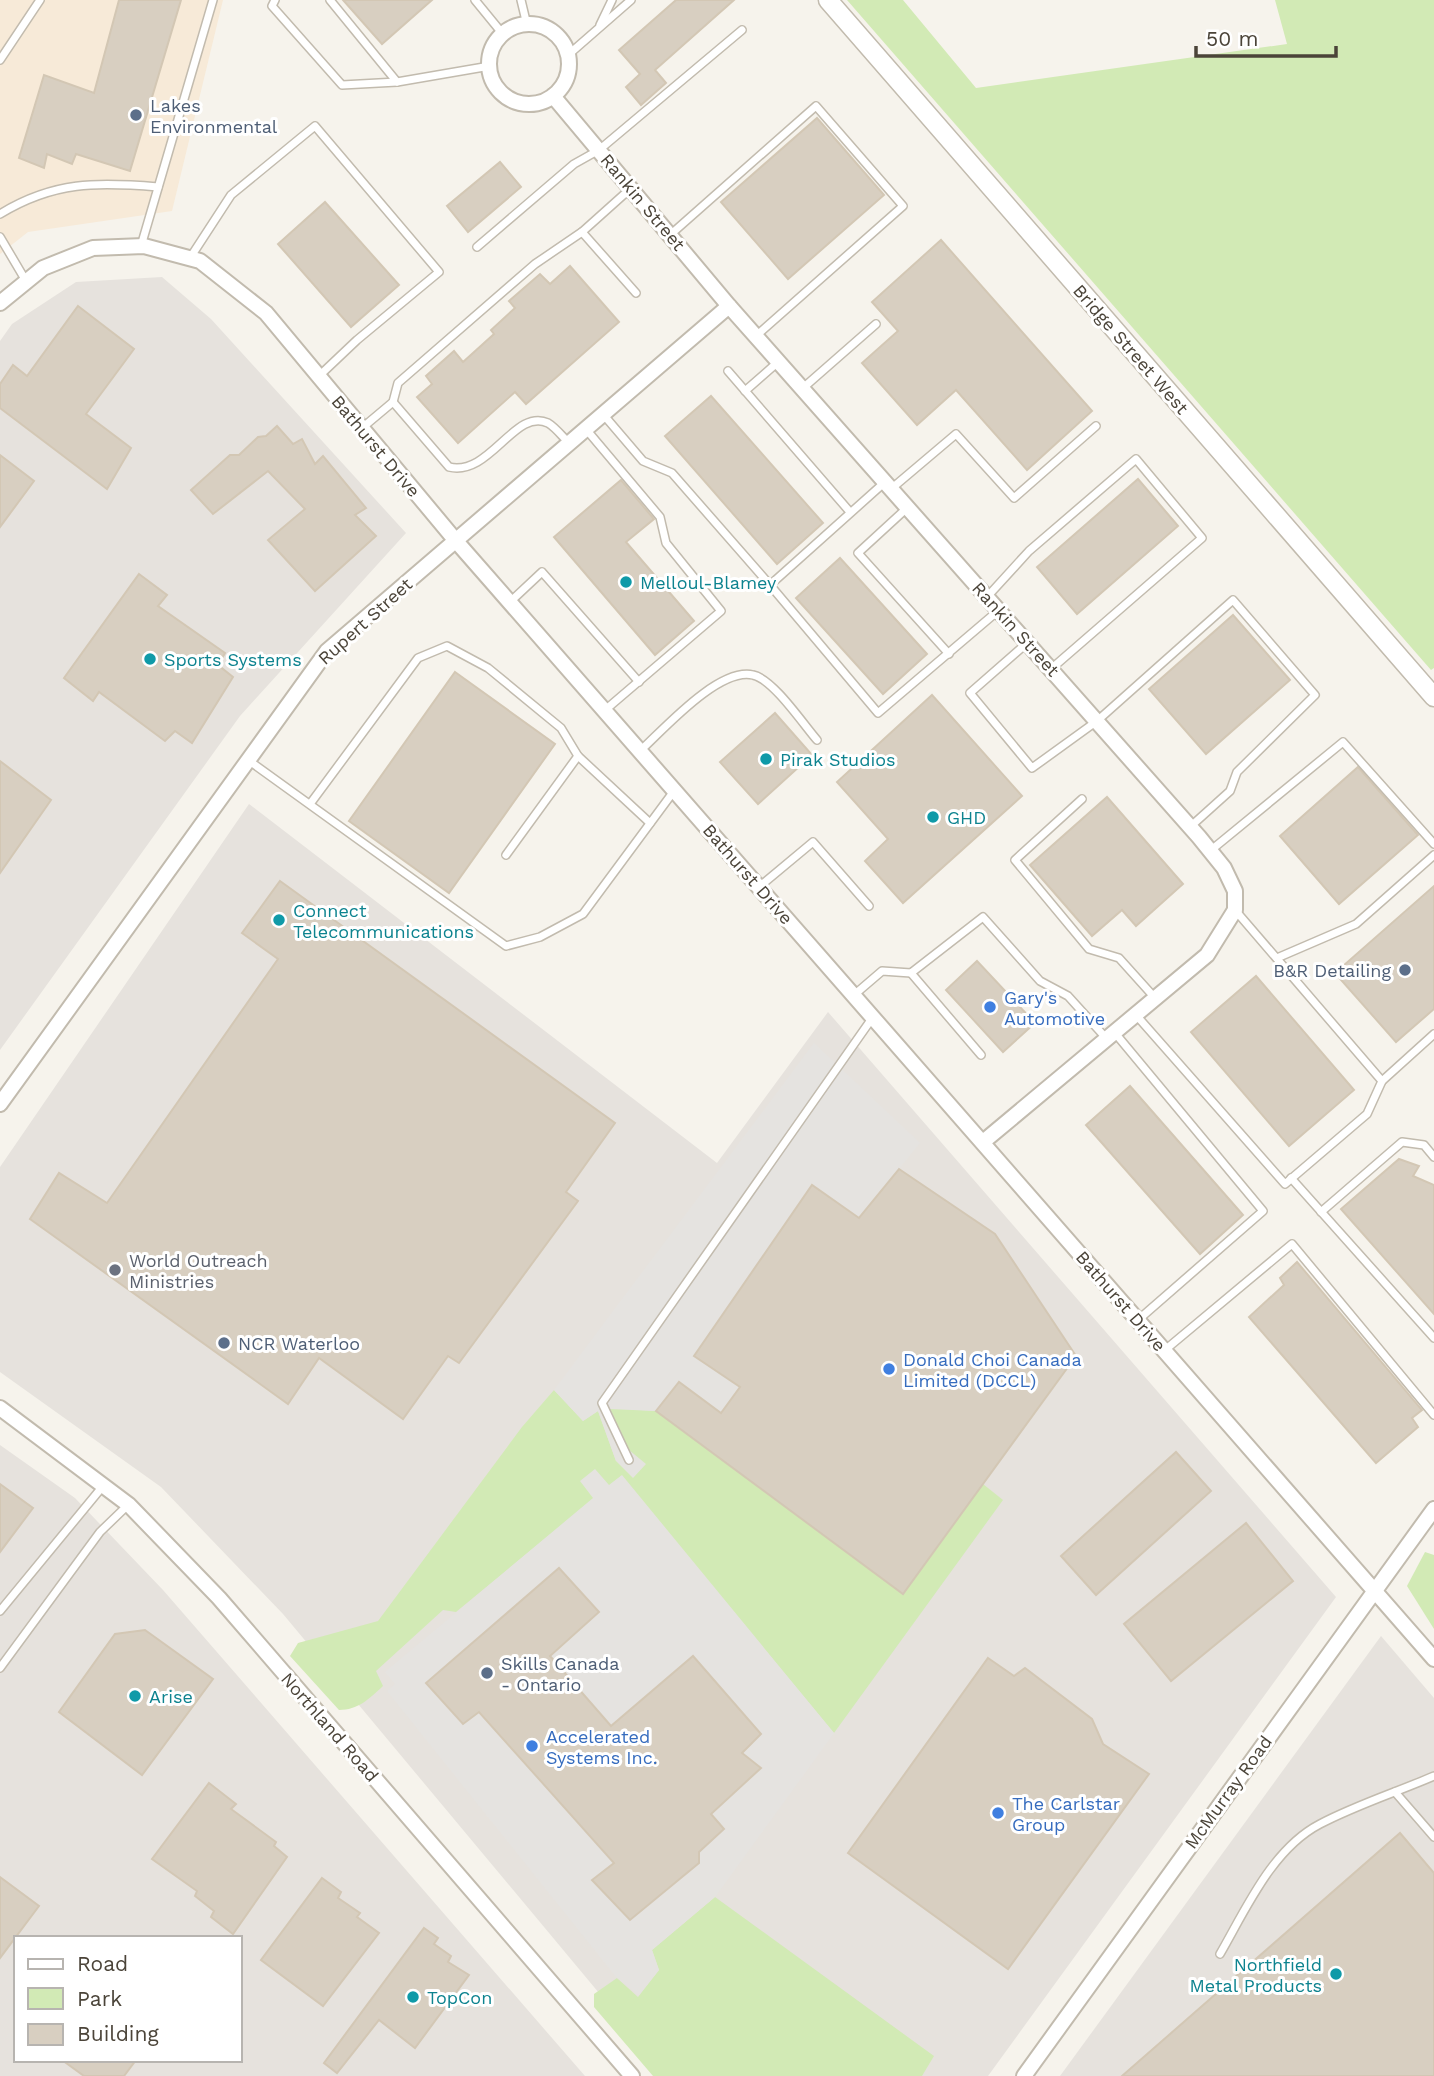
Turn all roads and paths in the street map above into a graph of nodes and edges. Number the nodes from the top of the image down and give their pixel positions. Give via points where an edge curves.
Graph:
1 (40, 0) edge
2 (212, 0) edge
3 (275, 0) edge
4 (330, 0) edge
5 (475, 0) edge
6 (521, 0) edge
7 (612, 0) edge
8 (631, 0) edge
9 (828, 0) edge
10 (527, 25) junction
11 (599, 28) junction
12 (742, 30) dead end
13 (502, 33) junction
14 (568, 55) junction
15 (0, 60) edge
16 (490, 66) junction
17 (397, 82) junction
18 (553, 96) junction
19 (599, 150) junction
20 (158, 187) junction
21 (631, 188) junction
22 (0, 214) edge
23 (582, 232) junction
24 (670, 234) junction
25 (0, 237) edge
26 (141, 246) junction
27 (477, 247) dead end
28 (190, 258) junction
29 (26, 282) junction
30 (636, 293) dead end
31 (0, 303) edge
32 (729, 306) junction
33 (876, 324) dead end
34 (756, 336) junction
35 (778, 361) junction
36 (727, 371) dead end
37 (319, 377) junction
38 (803, 388) junction
39 (745, 391) junction
40 (393, 402) junction
41 (602, 413) junction
42 (1096, 426) dead end
43 (362, 428) junction
44 (584, 428) junction
45 (568, 442) junction
46 (888, 485) junction
47 (908, 507) junction
48 (850, 512) junction
49 (456, 541) junction
50 (770, 585) junction
51 (988, 597) junction
52 (510, 603) junction
53 (999, 610) junction
54 (1027, 643) junction
55 (949, 654) junction
56 (1051, 669) junction
57 (639, 682) junction
58 (1434, 697) edge
59 (604, 711) junction
60 (1097, 721) junction
61 (817, 740) dead end
62 (640, 751) junction
63 (578, 756) junction
64 (248, 759) junction
65 (674, 790) junction
66 (1082, 799) dead end
67 (310, 804) junction
68 (650, 822) junction
69 (1191, 827) junction
70 (1434, 844) edge
71 (1210, 851) junction
72 (506, 855) dead end
73 (1434, 855) edge
74 (760, 887) junction
75 (869, 906) dead end
76 (1235, 910) junction
77 (1277, 958) junction
78 (911, 973) junction
79 (854, 995) junction
80 (1155, 998) junction
81 (1136, 1014) junction
82 (873, 1017) junction
83 (1434, 1034) edge
84 (1110, 1036) junction
85 (981, 1055) dead end
86 (1382, 1081) junction
87 (0, 1104) edge
88 (983, 1142) junction
89 (1434, 1157) edge
90 (1291, 1178) junction
91 (1321, 1212) junction
92 (1138, 1320) junction
93 (1434, 1338) edge
94 (1165, 1350) junction
95 (0, 1408) edge
96 (1434, 1415) edge
97 (629, 1460) dead end
98 (103, 1485) junction
99 (129, 1505) junction
100 (1434, 1509) edge
101 (1374, 1589) junction
102 (0, 1611) edge
103 (1434, 1659) edge
104 (0, 1668) edge
105 (1434, 1776) edge
106 (1395, 1792) junction
107 (1434, 1837) edge
108 (1220, 1954) dead end
109 (632, 2076) edge
110 (1024, 2076) edge

1 - 15 lane
2 - 20 lane
3 - 17 lane via 272,6 342,85
4 - 17 lane
5 - 13 lane
6 - 10 lane
7 - 11 lane
8 - 11 lane
9 - 58 street, Bridge Street West
10 - 13 street
10 - 14 street via 554,32
11 - 14 lane
12 - 19 lane
13 - 16 street via 493,45
14 - 18 street via 566,77
16 - 17 lane
16 - 18 street via 497,88 508,98 531,104
18 - 19 street, Rankin Street
19 - 21 street, Rankin Street
19 - 27 lane via 574,164
20 - 22 lane via 102,183 55,188
20 - 26 lane
21 - 23 lane
21 - 24 street, Rankin Street
23 - 30 lane
23 - 40 lane via 535,264 398,383
24 - 32 street, Rankin Street
24 - 34 lane via 816,106 904,206
25 - 29 lane
26 - 28 street, Bathurst Drive
26 - 29 street, Bathurst Drive via 93,248 43,268
28 - 37 street, Bathurst Drive via 266,313
28 - 37 lane via 231,195 315,126 439,272
29 - 31 street, Bathurst Drive
32 - 34 street, Rankin Street
32 - 41 street, Rupert Street
33 - 38 lane
34 - 35 street, Rankin Street
35 - 38 street, Rankin Street
35 - 39 lane
36 - 39 lane
37 - 43 street, Bathurst Drive
38 - 46 street, Rankin Street
39 - 48 lane
40 - 43 lane
40 - 45 lane via 449,467 463,471 525,423 549,423
41 - 44 street, Rupert Street
41 - 50 lane via 643,461 672,473
42 - 46 lane via 1014,498 956,434
43 - 49 street, Bathurst Drive
44 - 45 street, Rupert Street
44 - 57 lane via 660,517 666,543 721,611
45 - 49 street, Rupert Street
46 - 47 street, Rankin Street
46 - 48 lane
47 - 51 street, Rankin Street
47 - 55 lane via 858,553
48 - 50 lane
49 - 52 street, Bathurst Drive
49 - 64 street, Rupert Street via 327,651
50 - 55 lane via 878,713
51 - 53 street, Rankin Street
51 - 56 lane via 1029,551 1136,459 1202,538
52 - 57 lane via 542,572
52 - 59 street, Bathurst Drive
53 - 54 street, Rankin Street
53 - 55 lane
54 - 56 street, Rankin Street
54 - 60 lane via 970,693 1032,768
56 - 60 street, Rankin Street
57 - 59 lane
59 - 62 street, Bathurst Drive
60 - 69 street, Rankin Street
60 - 69 lane via 1233,600 1315,695 1237,772 1230,791
61 - 62 lane via 769,684 754,675 734,675 718,682
62 - 65 street, Bathurst Drive
63 - 67 lane via 561,728 488,668 447,646 418,658
63 - 68 lane
63 - 72 lane
64 - 67 lane
64 - 87 street, Rupert Street
65 - 68 lane
65 - 74 street, Bathurst Drive
66 - 80 lane via 1015,860 1089,949 1119,958
67 - 68 lane via 506,946 540,937 583,914
69 - 71 street, Rankin Street
70 - 71 lane via 1343,742
71 - 76 street, Rankin Street via 1235,891
73 - 77 lane via 1356,924
74 - 75 lane via 813,842
74 - 79 street, Bathurst Drive
76 - 77 lane
76 - 80 street via 1207,955
77 - 86 lane
78 - 79 lane via 882,971
78 - 84 lane via 983,917 1040,981 1068,996
78 - 85 lane
79 - 82 street, Bathurst Drive
80 - 81 street
81 - 84 street
81 - 90 lane via 1285,1184
82 - 88 street, Bathurst Drive
82 - 97 lane via 601,1403
83 - 86 lane
84 - 88 street
84 - 92 lane via 1263,1211
86 - 90 lane via 1367,1114
88 - 92 street, Bathurst Drive
89 - 91 lane via 1424,1144 1402,1142
90 - 91 lane
91 - 93 lane
92 - 94 street, Bathurst Drive
94 - 96 lane via 1292,1244
94 - 101 street, Bathurst Drive
95 - 98 street, Northland Road
98 - 99 street, Northland Road
98 - 102 lane
99 - 104 lane via 100,1532
99 - 109 street, Northland Road via 219,1598
100 - 101 street, McMurray Road
101 - 103 street, Bathurst Drive
101 - 110 street, McMurray Road
105 - 106 lane
106 - 107 lane
106 - 108 lane via 1319,1824 1292,1845 1258,1888

